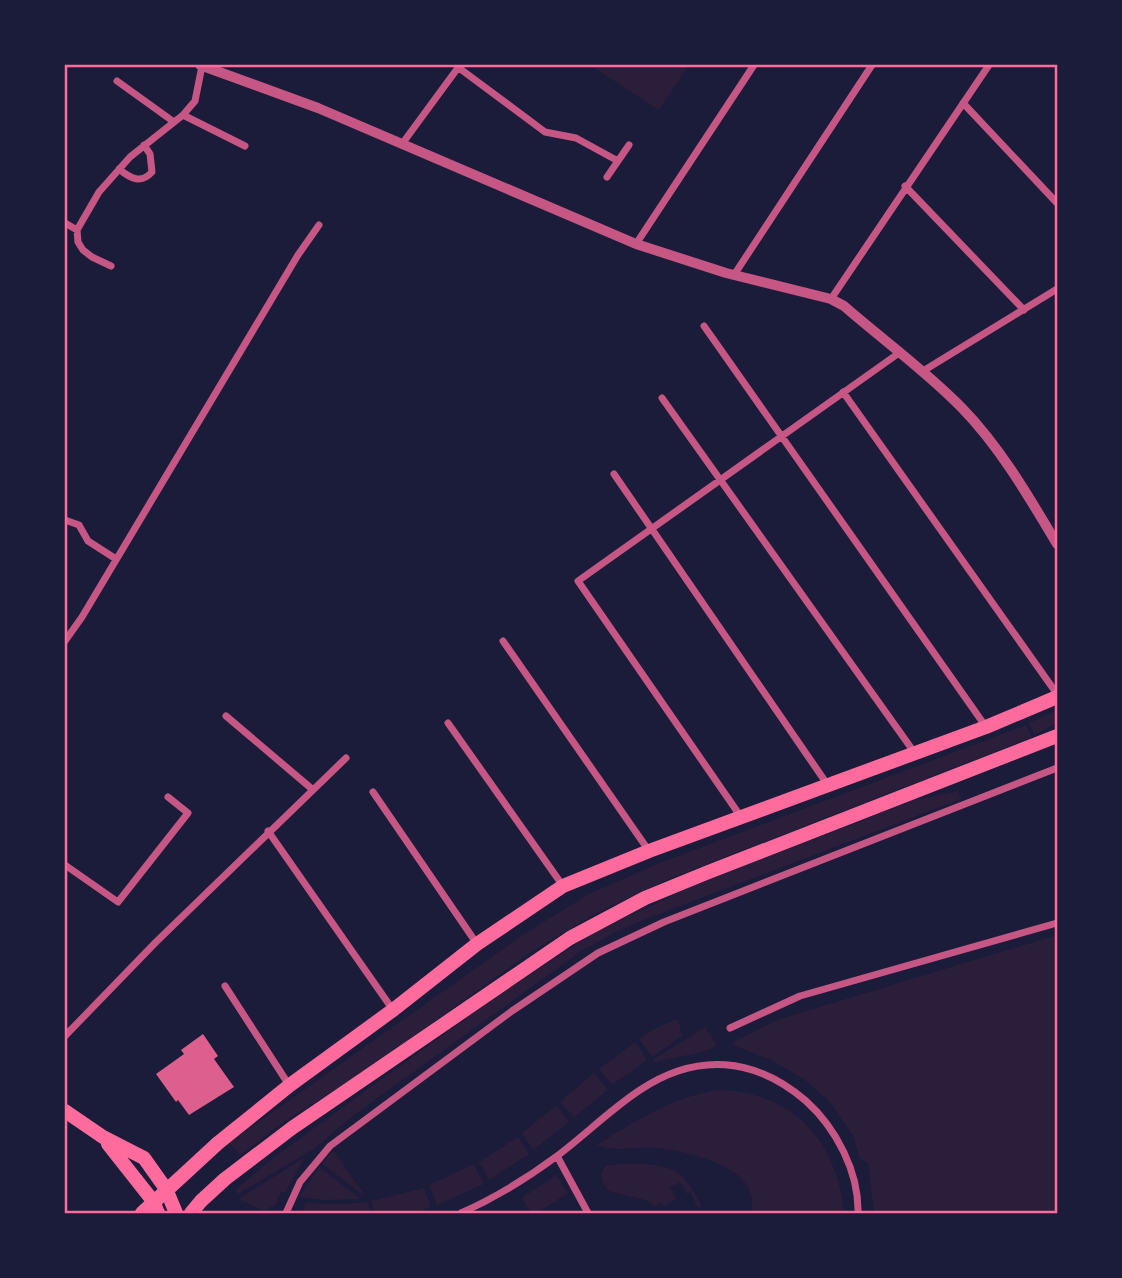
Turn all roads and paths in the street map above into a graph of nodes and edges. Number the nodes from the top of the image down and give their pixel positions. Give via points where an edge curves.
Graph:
1 (201, 65) edge
2 (754, 65) edge
3 (872, 65) edge
4 (989, 65) edge
5 (460, 66) edge
6 (117, 82) dead end
7 (963, 103) junction
8 (183, 116) junction
9 (174, 122) junction
10 (402, 144) junction
11 (144, 145) junction
12 (629, 145) dead end
13 (245, 146) dead end
14 (618, 161) junction
15 (120, 169) junction
16 (607, 177) dead end
17 (905, 186) junction
18 (1057, 202) edge
19 (65, 223) edge
20 (319, 225) dead end
21 (77, 230) junction
22 (636, 244) junction
23 (111, 266) dead end
24 (734, 275) junction
25 (1057, 289) edge
26 (831, 299) junction
27 (1024, 310) junction
28 (704, 326) dead end
29 (899, 354) junction
30 (923, 371) junction
31 (844, 393) junction
32 (662, 398) dead end
33 (781, 436) junction
34 (614, 474) dead end
35 (720, 479) junction
36 (65, 520) edge
37 (652, 527) junction
38 (1057, 544) edge
39 (116, 559) junction
40 (65, 641) edge
41 (503, 641) dead end
42 (1057, 696) edge
43 (226, 716) dead end
44 (448, 723) dead end
45 (986, 727) junction
46 (1057, 736) edge
47 (914, 752) junction
48 (346, 758) dead end
49 (1057, 768) edge
50 (827, 784) junction
51 (312, 789) junction
52 (373, 792) dead end
53 (168, 797) dead end
54 (741, 817) junction
55 (268, 831) junction
56 (649, 851) junction
57 (65, 865) edge
58 (563, 886) junction
59 (1057, 923) edge
60 (477, 944) junction
61 (225, 986) dead end
62 (393, 1010) junction
63 (730, 1028) dead end
64 (65, 1036) edge
65 (290, 1085) junction
66 (65, 1111) edge
67 (103, 1138) junction
68 (557, 1156) junction
69 (166, 1189) junction
70 (156, 1207) edge
71 (142, 1213) edge
72 (177, 1213) edge
73 (191, 1213) edge
74 (286, 1213) edge
75 (461, 1213) edge
76 (588, 1213) edge
77 (858, 1213) edge

1 - 8 street via 195,101
1 - 10 street
2 - 22 street
3 - 24 street
4 - 7 street
5 - 10 street
5 - 14 street via 545,132 576,138
6 - 9 street
7 - 17 street
7 - 18 street
8 - 9 street
8 - 13 street
9 - 11 street
10 - 22 street
11 - 15 street
11 - 15 street via 152,172 146,178 129,177
12 - 14 street
14 - 16 street
15 - 21 street via 99,192
17 - 26 street
17 - 27 street
19 - 21 street
20 - 39 street
21 - 23 street via 83,250
22 - 24 street
24 - 26 street
25 - 27 street
26 - 29 street
27 - 30 street
28 - 33 street
29 - 30 street
29 - 31 street
30 - 38 street via 988,438
31 - 33 street
31 - 42 street
32 - 35 street
33 - 35 street
33 - 45 street
34 - 37 street
35 - 37 street
35 - 47 street
36 - 39 street via 79,525 88,541
37 - 50 street
37 - 54 street via 578,581
39 - 40 street
41 - 56 street
42 - 45 highway
43 - 51 street
44 - 58 street
45 - 47 highway
46 - 73 highway via 669,888 570,938 292,1128 225,1179
47 - 50 highway
48 - 51 street
49 - 74 street via 664,922 598,953 330,1146 300,1182
50 - 54 highway
51 - 55 street
52 - 60 street
53 - 57 street via 188,813 118,902
54 - 56 highway
55 - 62 street
55 - 64 street
56 - 58 highway
58 - 60 highway
59 - 63 street via 800,996
60 - 62 highway
61 - 65 street
62 - 65 highway
65 - 69 highway
66 - 67 highway
67 - 69 highway via 144,1158
67 - 70 highway
68 - 75 street via 499,1196
68 - 76 street
68 - 77 street via 661,1077 695,1066 747,1067 792,1089 824,1118 845,1155
69 - 70 highway
69 - 72 highway
70 - 71 highway

